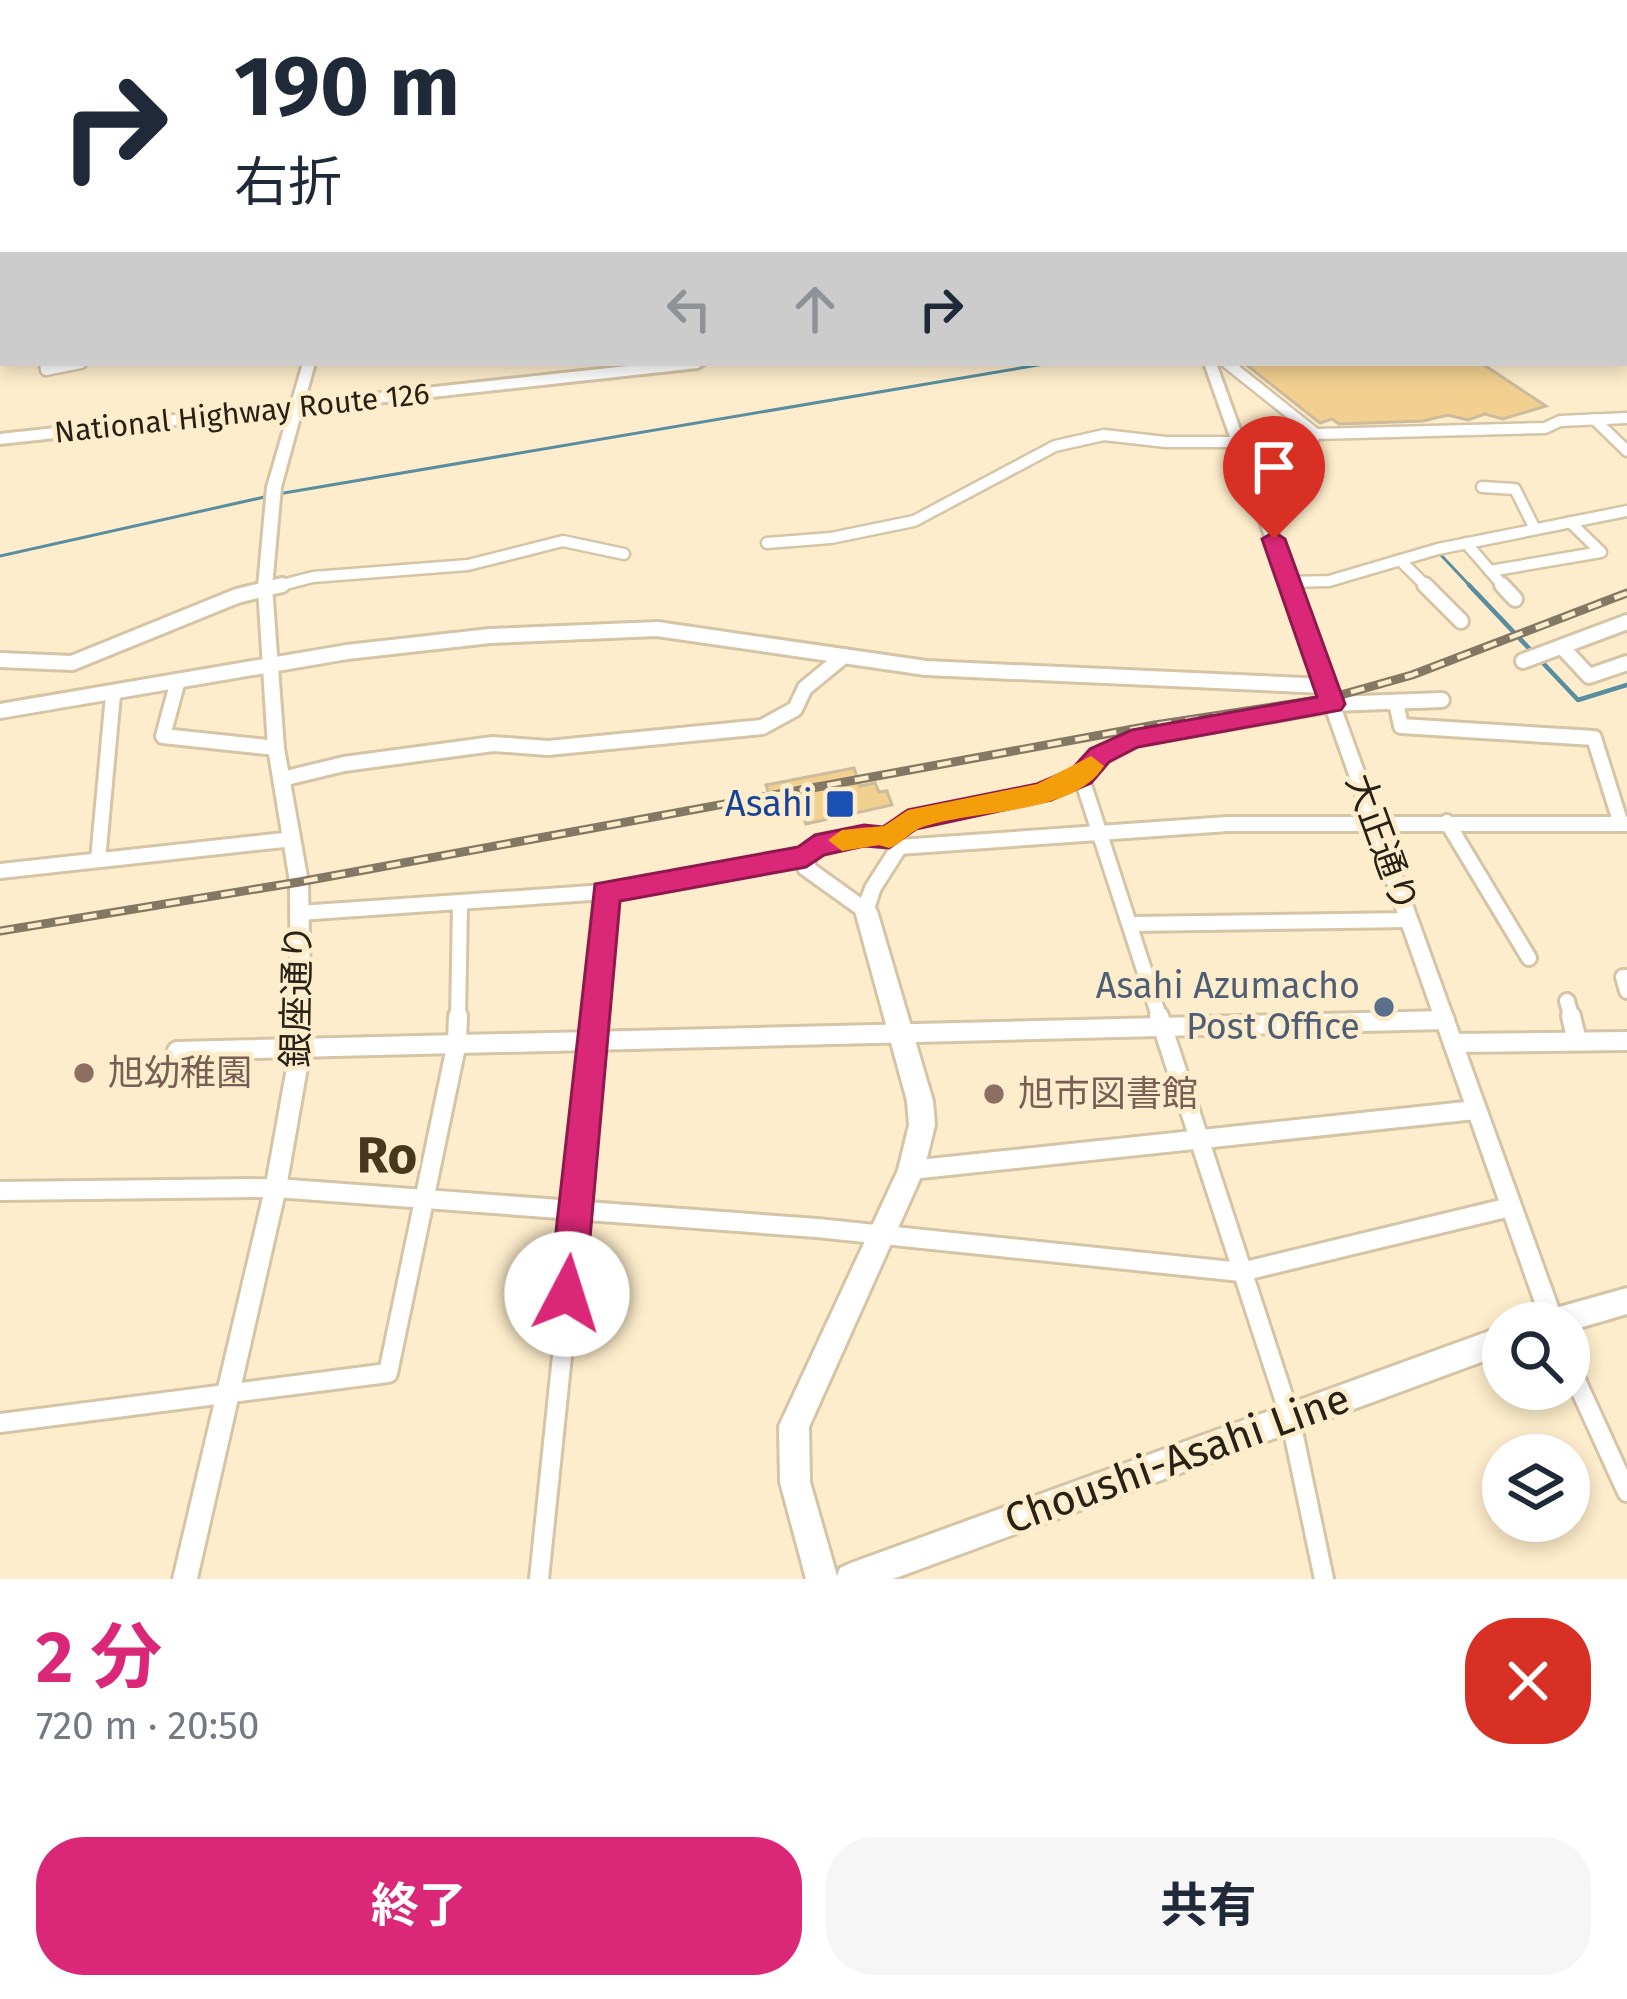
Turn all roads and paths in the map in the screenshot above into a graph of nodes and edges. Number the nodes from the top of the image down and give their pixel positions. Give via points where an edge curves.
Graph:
1 (308, 366) edge
2 (634, 366) edge
3 (1211, 366) edge
4 (1230, 366) edge
5 (297, 407) junction
6 (1627, 418) edge
7 (1594, 419) junction
8 (1314, 438) junction
9 (0, 440) edge
10 (1240, 442) junction
11 (1627, 452) edge
12 (1253, 480) junction
13 (1482, 487) dead end
14 (1627, 511) edge
15 (1570, 522) junction
16 (1535, 530) junction
17 (767, 543) dead end
18 (1466, 543) junction
19 (624, 554) dead end
20 (1400, 560) junction
21 (1490, 571) junction
22 (1289, 582) junction
23 (265, 587) junction
24 (1515, 599) dead end
25 (1461, 621) dead end
26 (1627, 622) edge
27 (1562, 647) junction
28 (844, 656) junction
29 (0, 660) edge
30 (1523, 661) dead end
31 (1627, 663) edge
32 (268, 667) junction
33 (176, 684) junction
34 (113, 695) junction
35 (1329, 695) junction
36 (1442, 700) dead end
37 (1396, 701) junction
38 (0, 711) edge
39 (276, 748) junction
40 (1082, 776) junction
41 (282, 779) junction
42 (1447, 822) junction
43 (1375, 824) junction
44 (1624, 824) edge
45 (1099, 831) junction
46 (293, 839) junction
47 (894, 842) junction
48 (806, 856) junction
49 (98, 860) junction
50 (0, 871) edge
51 (605, 892) junction
52 (460, 905) junction
53 (866, 911) junction
54 (298, 913) junction
55 (1410, 920) junction
56 (1131, 924) junction
57 (1529, 958) dead end
58 (1627, 977) edge
59 (1627, 991) edge
60 (1567, 1001) dead end
61 (1445, 1021) junction
62 (1163, 1026) junction
63 (902, 1034) junction
64 (594, 1041) junction
65 (1627, 1041) edge
66 (457, 1042) junction
67 (1577, 1042) junction
68 (1453, 1043) junction
69 (301, 1045) junction
70 (177, 1051) dead end
71 (1475, 1110) junction
72 (1199, 1139) junction
73 (910, 1170) junction
74 (276, 1188) junction
75 (0, 1191) edge
76 (425, 1202) junction
77 (1510, 1207) junction
78 (574, 1213) junction
79 (879, 1238) junction
80 (1240, 1272) junction
81 (1627, 1301) edge
82 (1545, 1302) edge
83 (1590, 1312) edge
84 (1482, 1348) edge
85 (229, 1391) junction
86 (1590, 1410) edge
87 (1290, 1417) junction
88 (0, 1423) edge
89 (1627, 1492) edge
90 (185, 1579) edge
91 (539, 1579) edge
92 (822, 1579) edge
93 (850, 1579) edge
94 (1324, 1579) edge

1 - 5 street, 銀座通り
2 - 5 main road, National Highway Route 126
3 - 10 street, 大正通り
4 - 8 street
5 - 9 main road, National Highway Route 126
5 - 23 street, 銀座通り via 273,496
6 - 7 street
7 - 8 street
7 - 11 street
8 - 10 street
8 - 12 street via 1310,482
10 - 12 street, 大正通り
10 - 17 street via 1105,435 1055,446 914,521
12 - 22 street, 大正通り
13 - 16 street via 1515,489
14 - 15 street
15 - 16 street
15 - 21 street via 1601,552
16 - 18 street
18 - 20 street
18 - 21 street
19 - 23 street via 563,541 468,565
20 - 22 street via 1329,581
20 - 25 street
21 - 24 street
22 - 35 street, 大正通り
23 - 29 street via 71,663
23 - 32 street, 銀座通り
26 - 27 street
27 - 30 street
27 - 31 street via 1589,676
28 - 32 street via 657,629 490,636
28 - 35 street
28 - 41 street via 805,688 795,709 762,728 548,748 493,744
32 - 33 street
32 - 39 street, 銀座通り
33 - 34 street
33 - 39 street via 163,736
34 - 38 street
34 - 49 street
35 - 37 street
35 - 40 street via 1132,739 1099,755
35 - 43 street, 大正通り
36 - 37 street
37 - 44 street via 1401,726 1594,738
39 - 41 street, 銀座通り
40 - 45 street
40 - 47 street via 1042,793 908,820
41 - 46 street, 銀座通り
42 - 43 street
42 - 44 street
42 - 57 street
43 - 45 street
43 - 55 street, 大正通り
45 - 47 street
45 - 56 street
46 - 49 street
46 - 54 street, 銀座通り
47 - 48 street via 864,836 815,846
47 - 53 street
48 - 51 street
48 - 53 street via 812,875
49 - 50 street
51 - 52 street
51 - 64 street
52 - 54 street
52 - 66 street
53 - 63 main road
54 - 69 street, 銀座通り
55 - 56 street
55 - 61 street, 大正通り
56 - 62 street
58 - 59 street
60 - 67 street
61 - 62 street
61 - 68 street, 大正通り
62 - 63 street
62 - 72 street
63 - 64 street
63 - 73 main road via 922,1125
64 - 66 street
64 - 78 street
65 - 67 street
66 - 69 street
66 - 76 street
67 - 68 street
68 - 71 street, 大正通り
69 - 70 street
69 - 74 street, 銀座通り
71 - 72 street
71 - 77 street, 大正通り
72 - 73 street
72 - 80 street
73 - 79 main road
74 - 75 street
74 - 76 street
74 - 85 street, 銀座通り
76 - 78 street
76 - 85 street via 388,1373
77 - 80 street
77 - 82 street, 大正通り
78 - 79 street
78 - 91 street
79 - 80 street
79 - 92 main road via 794,1426 795,1483
80 - 87 street
81 - 83 main road
84 - 87 main road, Choushi-Asahi Line
85 - 88 street
85 - 90 street, 銀座通り
86 - 89 street
87 - 93 main road, Choushi-Asahi Line
87 - 94 street

